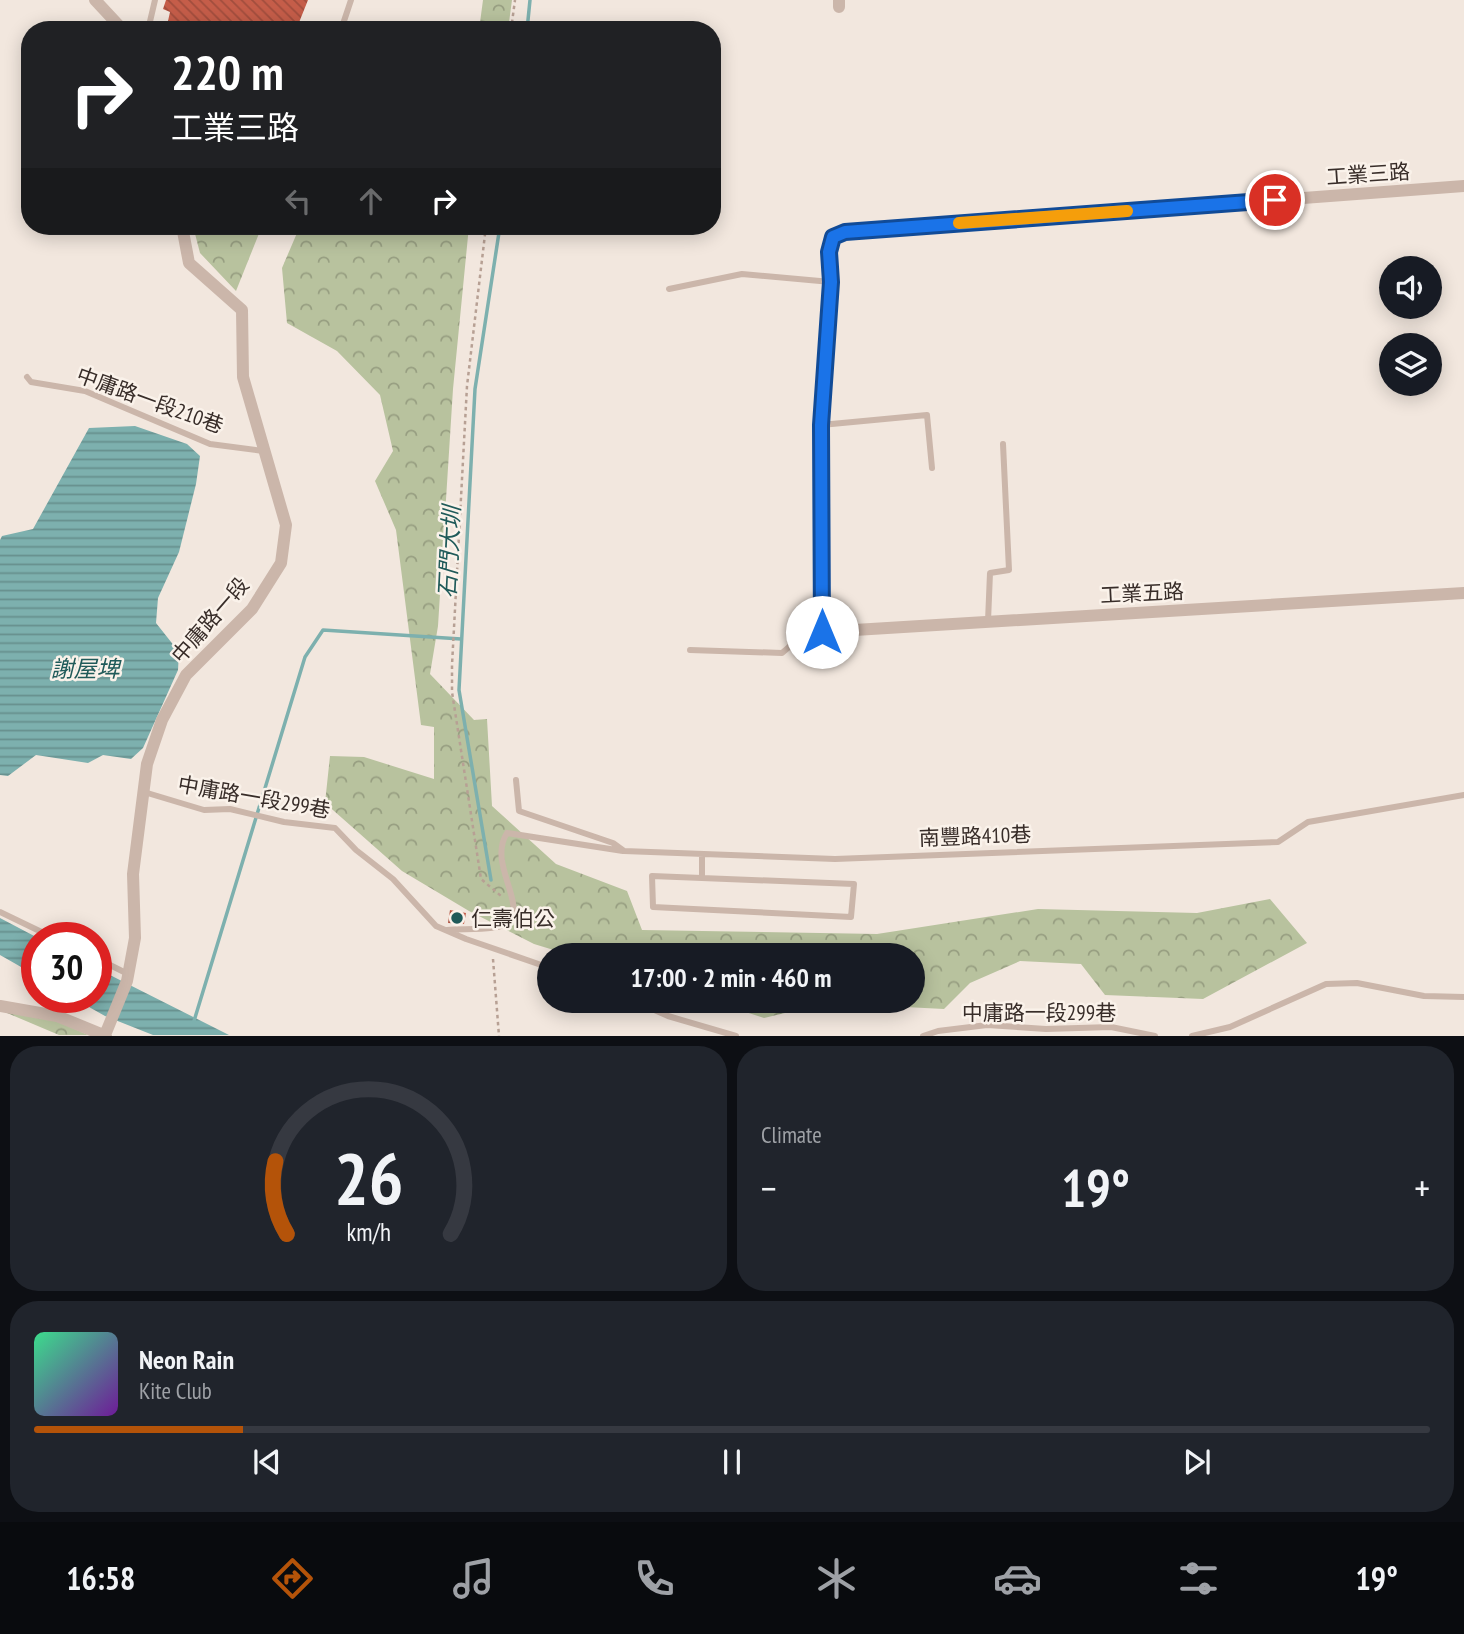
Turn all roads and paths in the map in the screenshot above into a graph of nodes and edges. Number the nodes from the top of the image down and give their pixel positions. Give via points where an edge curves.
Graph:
1 (95, 0) edge
2 (155, 0) edge
3 (351, 0) edge
4 (515, 0) edge
5 (115, 21) edge
6 (150, 21) edge
7 (344, 21) edge
8 (512, 21) edge
9 (1464, 186) edge
10 (183, 235) edge
11 (485, 235) edge
12 (831, 282) junction
13 (669, 289) dead end
14 (27, 377) dead end
15 (821, 425) junction
16 (1003, 444) dead end
17 (263, 451) junction
18 (932, 468) dead end
19 (1464, 593) edge
20 (988, 621) junction
21 (822, 632) junction
22 (690, 650) dead end
23 (516, 779) dead end
24 (144, 792) junction
25 (1464, 796) edge
26 (624, 851) junction
27 (702, 855) junction
28 (702, 877) junction
29 (511, 898) junction
30 (0, 912) edge
31 (21, 922) edge
32 (445, 930) junction
33 (492, 947) junction
34 (537, 963) edge
35 (112, 968) edge
36 (128, 977) junction
37 (1464, 998) edge
38 (0, 1006) edge
39 (661, 1013) edge
40 (107, 1031) edge
41 (1138, 1034) edge
42 (499, 1035) edge
43 (736, 1035) edge
44 (923, 1035) edge
45 (1154, 1035) edge
46 (1192, 1035) edge

1 - 5 street
2 - 6 lane
3 - 7 lane
4 - 8 path
9 - 12 street, 工業三路 via 845,232 833,237
10 - 17 street, 中庸路一段 via 190,263 242,310 243,377
11 - 29 path via 467,386 453,692 481,879
12 - 13 lane via 742,274
12 - 15 street, 工業三路
14 - 17 lane, 中庸路一段210巷 via 31,382 85,391 210,444
15 - 18 lane via 927,415
15 - 21 street, 工業三路
16 - 20 lane via 1009,570 990,573
17 - 24 street, 中庸路一段 via 286,525 281,563 252,609 186,675 162,720 147,764
19 - 20 street, 工業五路
20 - 21 street, 工業五路
21 - 22 lane via 796,641 782,653
23 - 26 lane, 南豐路410巷 via 519,811 613,843
24 - 32 lane, 中庸路一段299巷 via 204,810 230,809 335,828
24 - 36 street, 中庸路一段 via 133,874 135,938
25 - 27 lane, 南豐路410巷 via 1308,822 1278,842 835,859
26 - 27 lane, 南豐路410巷
26 - 29 lane via 507,833 502,862
27 - 28 lane
28 - 28 lane via 854,884 851,917 653,907 652,876
29 - 32 lane via 514,917 499,929
30 - 31 lane
32 - 33 lane, 中庸路一段299巷
33 - 34 lane, 中庸路一段299巷
33 - 42 path
35 - 36 lane
36 - 40 street, 中庸路一段
37 - 46 lane via 1424,996 1357,983 1326,984 1230,1027
38 - 40 street
39 - 43 lane
41 - 44 lane, 中庸路一段299巷 via 1111,1027 987,1025
41 - 45 lane, 中庸路一段299巷

